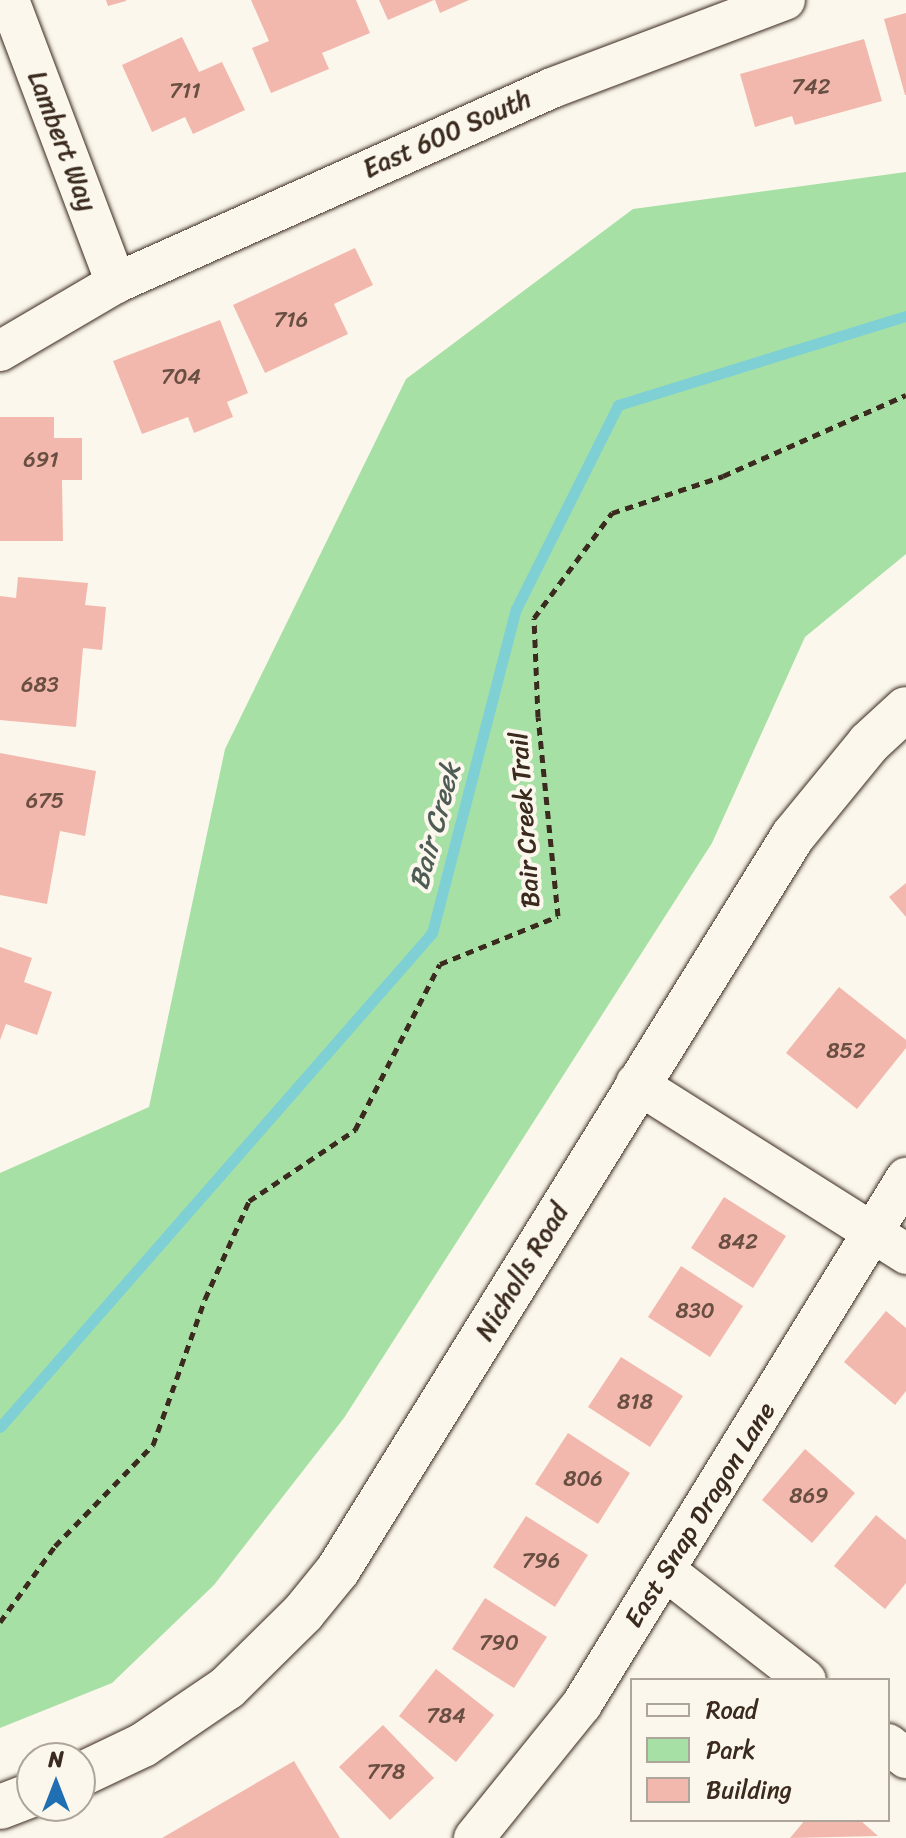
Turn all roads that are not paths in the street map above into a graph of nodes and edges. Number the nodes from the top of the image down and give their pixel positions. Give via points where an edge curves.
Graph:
1 (9, 0) edge
2 (785, 0) edge
3 (116, 283) junction
4 (0, 351) edge
5 (906, 709) edge
6 (636, 1083) junction
7 (906, 1178) edge
8 (891, 1242) edge
9 (666, 1571) junction
10 (803, 1678) edge
11 (890, 1746) edge
12 (906, 1758) edge
13 (96, 1767) edge
14 (474, 1838) edge

1 - 3 street, Lambert Way
2 - 3 street, East 600 South via 552,88
3 - 4 street, East 600 South
5 - 6 street, Nicholls Road via 869,743 793,836
6 - 8 street
6 - 13 street, Nicholls Road via 379,1510 329,1581 227,1688 143,1745
7 - 8 street, East Snap Dragon Lane
8 - 9 street, East Snap Dragon Lane
9 - 10 street
9 - 14 street, East Snap Dragon Lane via 582,1704
11 - 12 street

